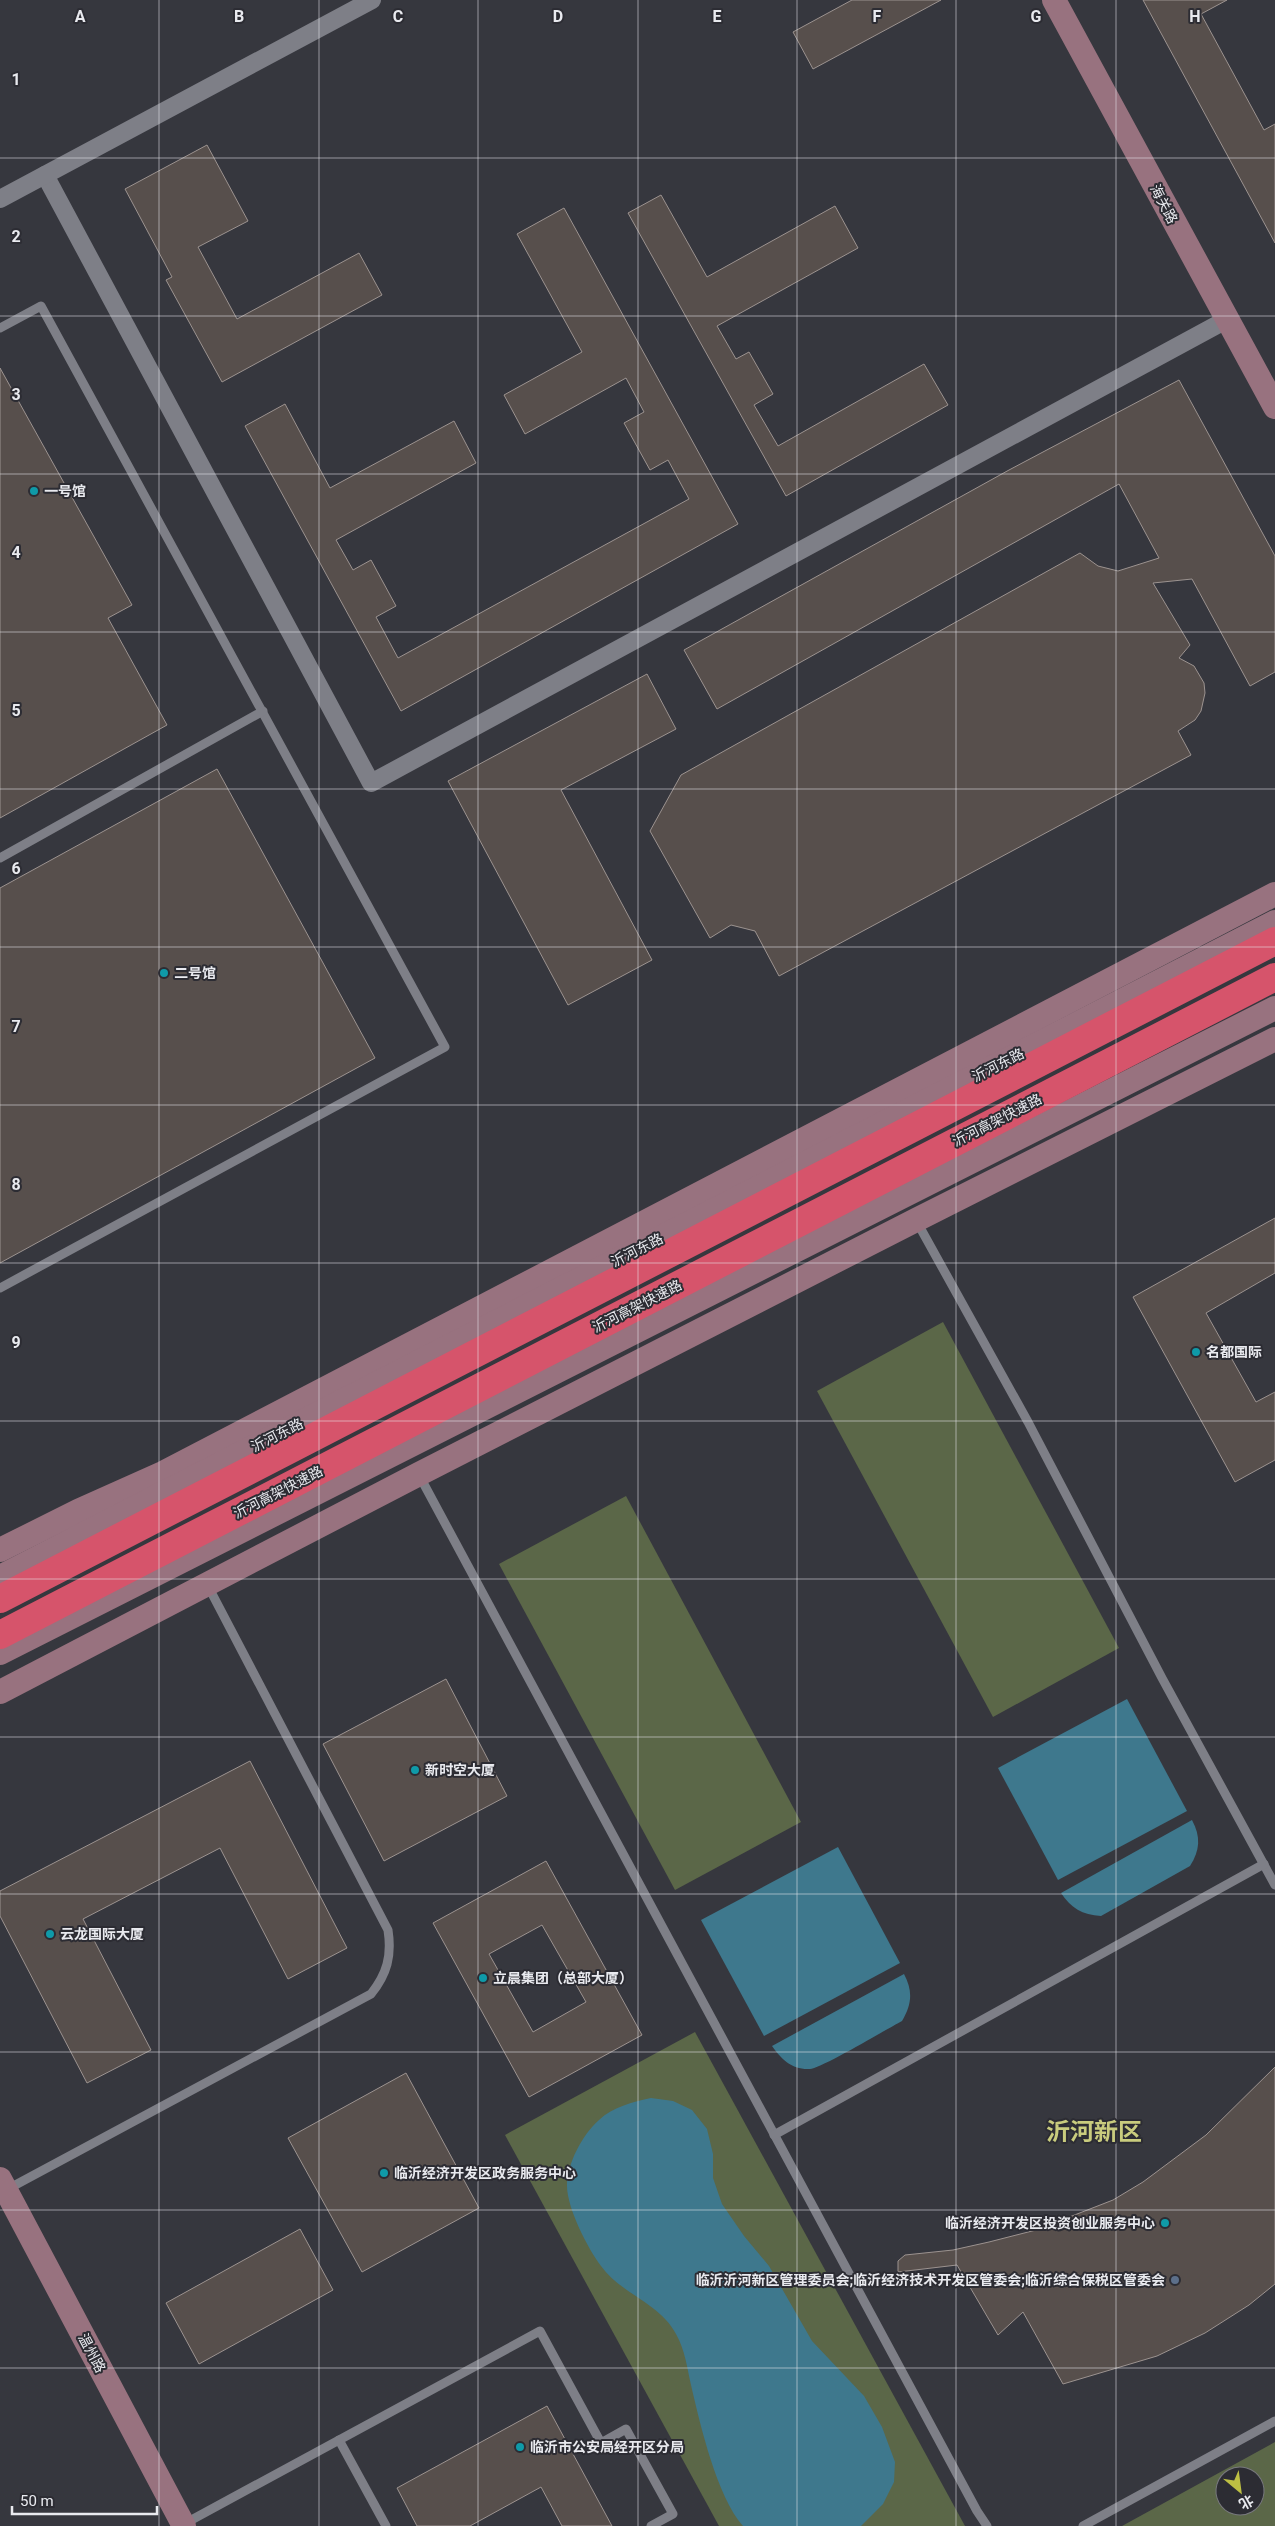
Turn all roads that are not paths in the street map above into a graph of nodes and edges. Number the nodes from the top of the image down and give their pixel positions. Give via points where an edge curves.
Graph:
1 (372, 0) edge
2 (1056, 1) edge
3 (44, 175) junction
4 (0, 200) edge
5 (1226, 320) junction
6 (0, 328) edge
7 (1275, 407) edge
8 (263, 711) junction
9 (0, 858) edge
10 (1275, 894) edge
11 (1275, 922) edge
12 (1275, 941) edge
13 (1275, 977) edge
14 (1275, 1008) edge
15 (1275, 1039) edge
16 (916, 1220) junction
17 (0, 1288) edge
18 (267, 1440) junction
19 (210, 1448) junction
20 (419, 1474) junction
21 (0, 1550) edge
22 (79, 1558) junction
23 (0, 1577) edge
24 (208, 1585) junction
25 (90, 1589) junction
26 (0, 1591) edge
27 (0, 1599) edge
28 (0, 1635) edge
29 (0, 1646) edge
30 (0, 1653) edge
31 (0, 1692) edge
32 (1264, 1864) junction
33 (1275, 1885) edge
34 (774, 2135) junction
35 (3, 2185) edge
36 (1275, 2421) edge
37 (339, 2440) junction
38 (184, 2525) edge
39 (386, 2526) edge
40 (651, 2526) edge
41 (987, 2526) edge
42 (1082, 2526) edge

1 - 3 street
2 - 5 street, 海关路
3 - 4 street
3 - 5 street via 371,783
5 - 7 street, 海关路
6 - 8 lane via 41,306
8 - 9 lane
8 - 17 lane via 445,1047
10 - 19 street
11 - 18 street, 沂河东路
12 - 22 highway
13 - 25 highway, 沂河高架快速路
14 - 30 street
15 - 16 street
16 - 20 street
16 - 32 lane via 1028,1422
18 - 19 street
18 - 23 street, 沂河东路
19 - 21 street
20 - 24 street
20 - 34 lane
22 - 26 highway
22 - 27 highway
24 - 31 street
24 - 35 lane via 388,1930 388,1964 382,1980 371,1994
25 - 28 highway, 沂河高架快速路
25 - 29 highway
32 - 33 lane
32 - 34 lane
34 - 41 lane
35 - 38 street, 温州路
36 - 42 lane
37 - 38 lane
37 - 39 lane
37 - 40 lane via 540,2331 601,2443 626,2429 673,2514

